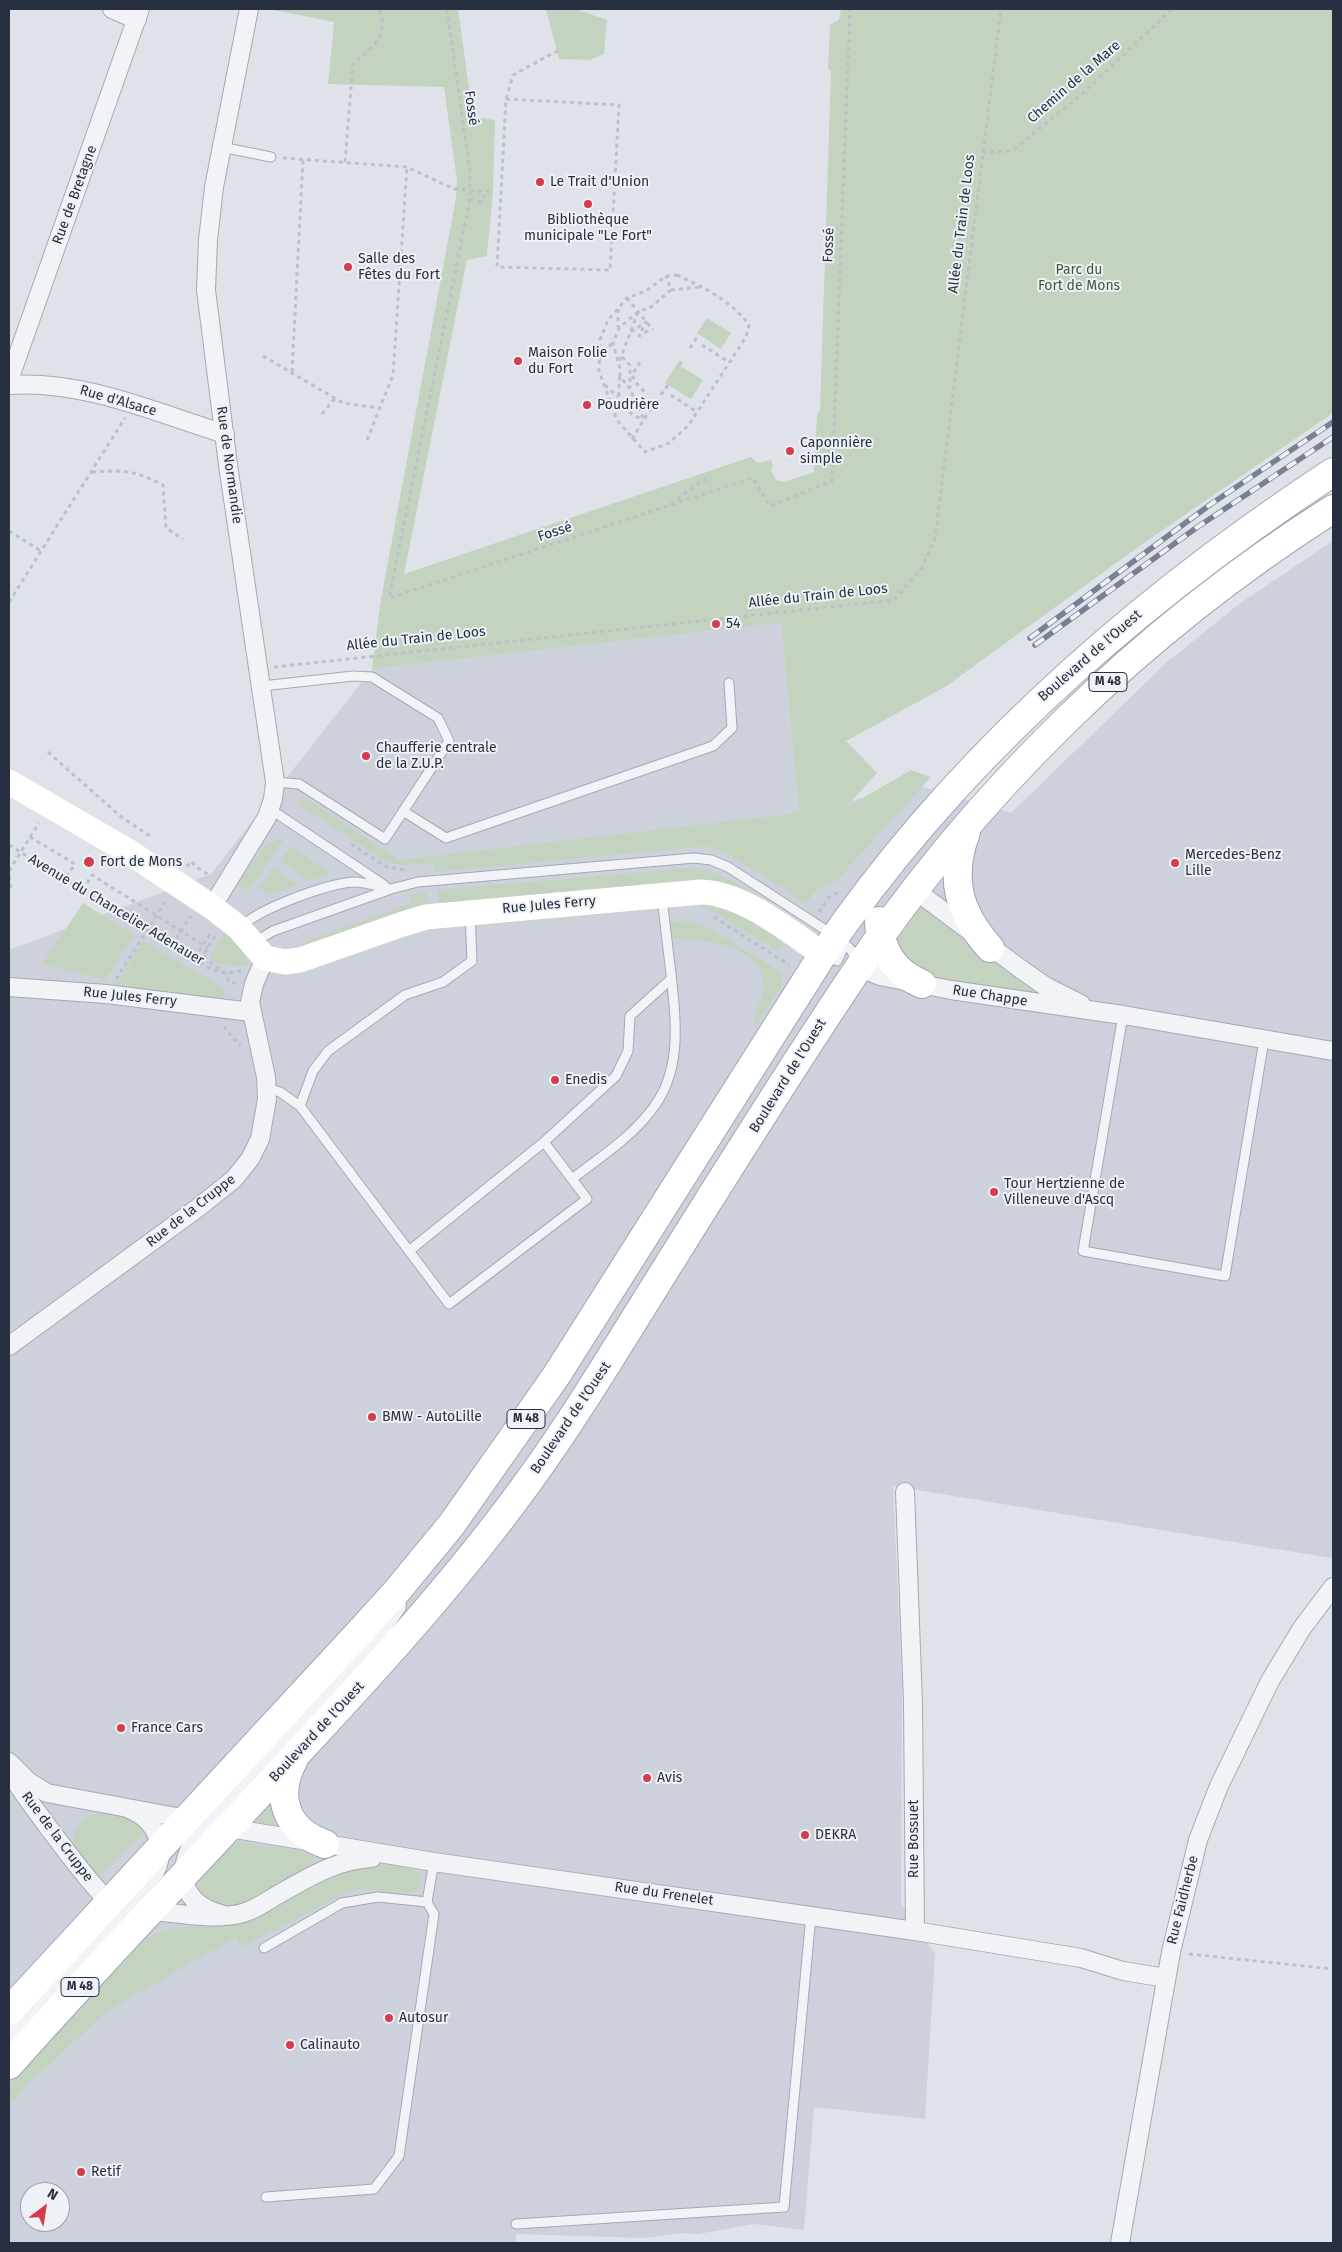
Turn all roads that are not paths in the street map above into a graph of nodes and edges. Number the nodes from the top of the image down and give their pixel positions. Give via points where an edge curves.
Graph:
1 (112, 9) edge
2 (249, 9) edge
3 (139, 14) edge
4 (221, 147) junction
5 (271, 157) road end
6 (9, 380) edge
7 (9, 385) edge
8 (225, 434) junction
9 (1333, 472) edge
10 (1333, 509) edge
11 (729, 683) dead end
12 (262, 686) junction
13 (9, 782) edge
14 (275, 782) junction
15 (270, 810) junction
16 (403, 811) junction
17 (969, 825) junction
18 (899, 883) junction
19 (391, 889) junction
20 (662, 895) junction
21 (212, 907) junction
22 (470, 913) junction
23 (881, 936) junction
24 (243, 941) junction
25 (990, 948) junction
26 (840, 952) junction
27 (671, 979) junction
28 (922, 984) junction
29 (9, 987) edge
30 (251, 1012) junction
31 (1123, 1015) junction
32 (1264, 1040) junction
33 (1333, 1051) edge
34 (267, 1088) junction
35 (300, 1106) junction
36 (544, 1142) junction
37 (572, 1179) junction
38 (409, 1251) junction
39 (9, 1346) edge
40 (905, 1492) dead end
41 (1333, 1588) edge
42 (297, 1753) junction
43 (9, 1762) edge
44 (9, 1769) edge
45 (123, 1807) junction
46 (208, 1823) junction
47 (325, 1844) junction
48 (162, 1846) junction
49 (412, 1859) junction
50 (434, 1862) junction
51 (184, 1876) junction
52 (428, 1902) junction
53 (117, 1904) junction
54 (151, 1911) junction
55 (811, 1914) junction
56 (224, 1916) junction
57 (915, 1931) junction
58 (264, 1948) dead end
59 (1166, 1978) junction
60 (9, 2011) edge
61 (9, 2038) edge
62 (9, 2065) edge
63 (266, 2197) dead end
64 (516, 2224) dead end
65 (1120, 2243) edge

1 - 3 street
2 - 4 street, Rue de Normandie
3 - 6 street, Rue de Bretagne
4 - 5 lane
4 - 8 street, Rue de Normandie via 210,214 206,290
7 - 8 street, Rue d'Alsace via 39,384 94,392
8 - 12 street, Rue de Normandie
9 - 18 main road, Boulevard de l'Ouest via 1188,574 1108,638
10 - 17 main road, Boulevard de l'Ouest / M 48 via 1250,565 1176,623 1072,715
11 - 16 lane via 732,728 713,746 446,838
12 - 14 street, Rue de Normandie
12 - 16 lane via 353,676 372,677 438,718 450,741
13 - 21 main road via 120,846
14 - 15 street, Rue de Normandie
14 - 16 lane via 299,784 385,839
15 - 19 lane
15 - 21 street, Rue de Normandie
17 - 18 main road, Boulevard de l'Ouest / M 48
17 - 25 main road via 960,852 958,885 966,915
18 - 23 main road, Boulevard de l'Ouest / M 48
18 - 25 street, Rue Chappe
18 - 26 main road, Boulevard de l'Ouest / M 48
19 - 24 lane
19 - 24 lane via 356,882 341,884 274,906 258,913
19 - 26 lane via 430,880 702,858 728,867
20 - 22 main road, Rue Jules Ferry
20 - 26 main road, Rue Jules Ferry via 701,892 725,895
20 - 27 lane
21 - 24 main road
22 - 24 main road, Rue Jules Ferry via 418,919 300,960 285,962
22 - 35 lane via 472,961 443,982 405,995 328,1051 313,1071
23 - 26 main road, Boulevard de l'Ouest / M 48
23 - 28 main road via 896,967 907,978
24 - 30 street, Rue de la Cruppe via 254,984
25 - 31 street, Rue Chappe via 1061,995
26 - 28 street, Rue Chappe via 880,976
26 - 42 main road, Boulevard de l'Ouest / M 48 via 644,1304 559,1438 484,1541 398,1644
26 - 46 main road, Boulevard de l'Ouest / M 48 via 556,1376 452,1524
27 - 36 lane via 630,1016 628,1051 616,1076
27 - 37 lane via 676,1040 673,1066 664,1091 634,1130
28 - 31 street, Rue Chappe
29 - 30 street, Rue Jules Ferry via 106,994
30 - 34 street, Rue de la Cruppe
31 - 32 street, Rue Chappe
31 - 32 lane via 1083,1251 1206,1273 1225,1276
32 - 33 street, Rue Chappe
34 - 35 lane via 280,1092
34 - 39 street, Rue de la Cruppe via 260,1139 234,1179
35 - 38 lane
36 - 37 lane
36 - 38 lane
37 - 38 lane via 587,1199 449,1304
40 - 57 street, Rue Bossuet via 913,1702
41 - 59 street, Rue Faidherbe via 1285,1654 1219,1786 1198,1840
42 - 46 main road, Boulevard de l'Ouest / M 48
42 - 47 main road via 285,1782 286,1808 299,1830
43 - 45 street, Rue de la Cruppe via 28,1782 46,1793
44 - 53 street, Rue de la Cruppe via 74,1862 90,1882
45 - 46 street, Rue de la Cruppe
45 - 48 street, Rue de la Cruppe via 142,1815
46 - 47 street, Rue du Frenelet
46 - 48 main road, Boulevard de l'Ouest / M 48
46 - 51 main road, Boulevard de l'Ouest / M 48
47 - 49 street, Rue du Frenelet
48 - 53 main road, Boulevard de l'Ouest / M 48
49 - 50 street, Rue du Frenelet
49 - 56 street, Rue du Frenelet via 358,1859 338,1863 252,1910
50 - 52 lane
50 - 55 street, Rue du Frenelet
51 - 54 main road, Boulevard de l'Ouest / M 48
51 - 56 street via 187,1891 196,1902 206,1910
52 - 58 lane via 378,1897 342,1904
52 - 63 lane via 434,1914 399,2156 374,2189
53 - 54 main road
53 - 60 main road, Boulevard de l'Ouest / M 48
53 - 61 street, Boulevard de l'Ouest
54 - 56 street, Rue du Frenelet
54 - 62 main road, Boulevard de l'Ouest / M 48
55 - 57 street, Rue du Frenelet
55 - 64 lane via 784,2206
57 - 59 street via 1081,1958 1123,1972
59 - 65 street, Rue Faidherbe

